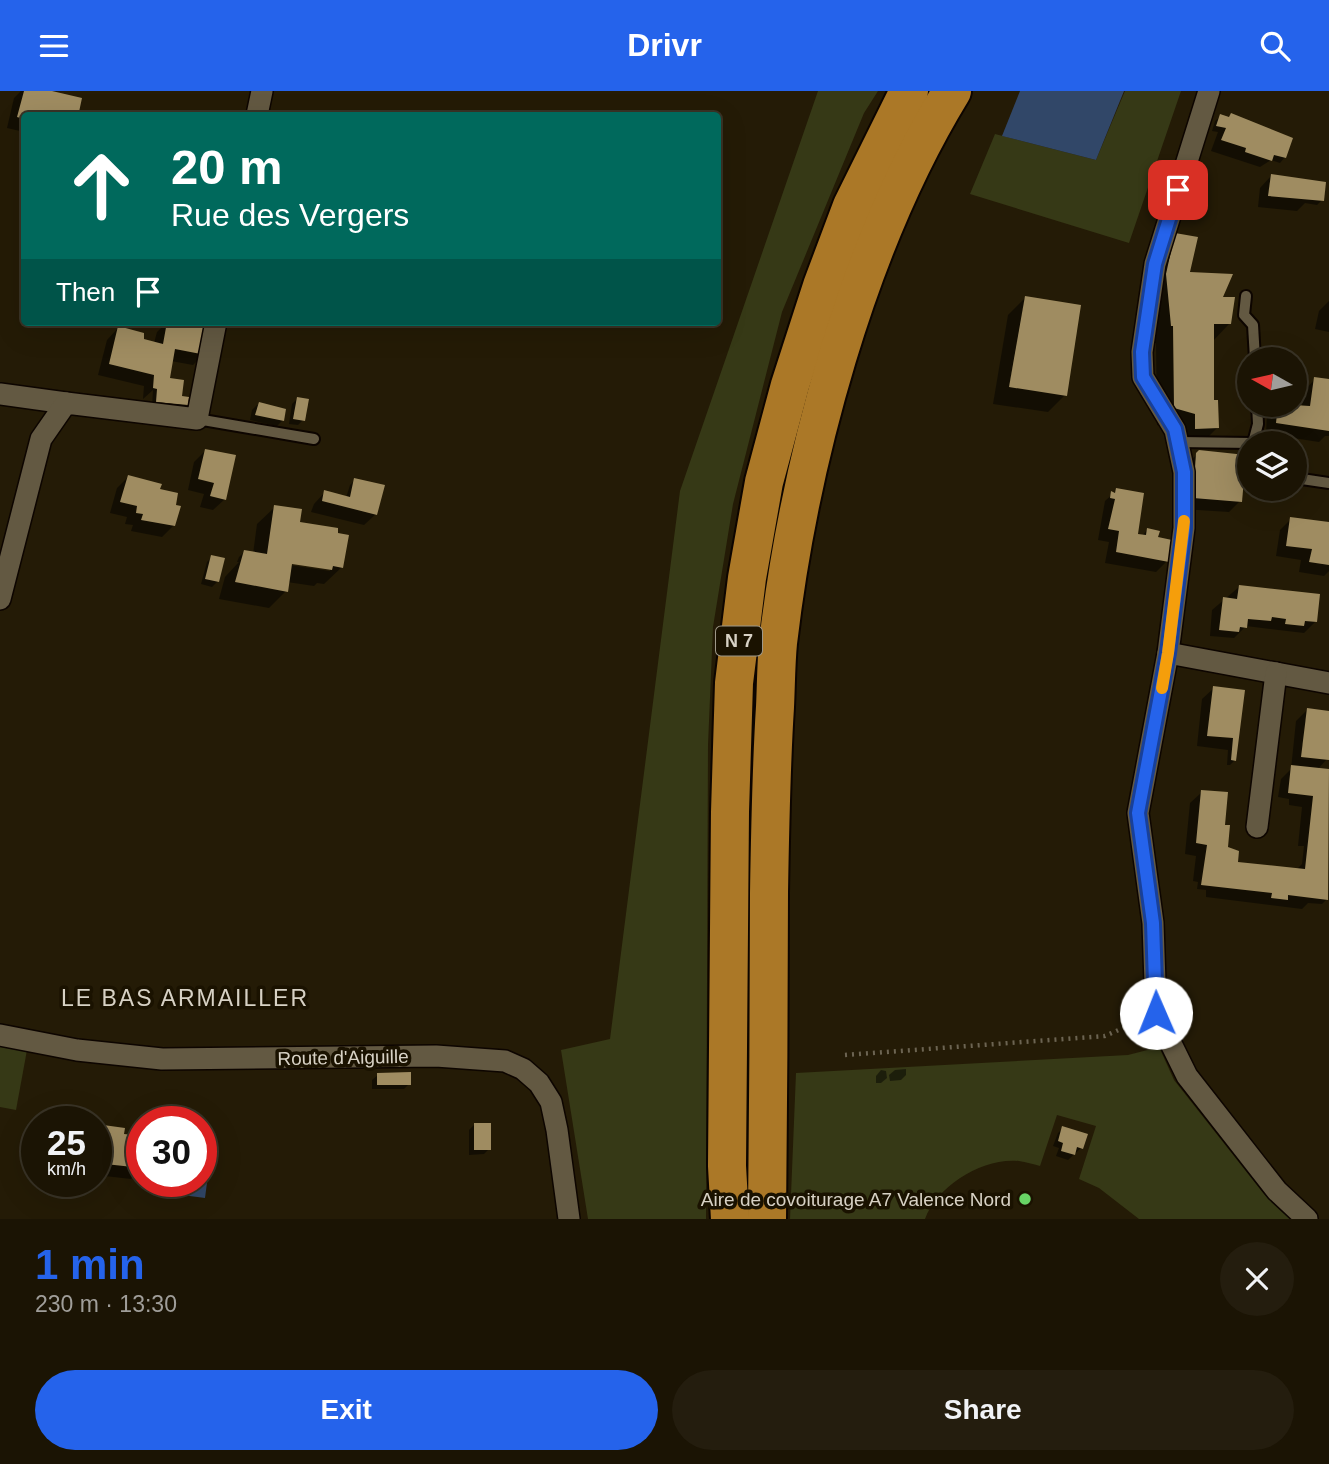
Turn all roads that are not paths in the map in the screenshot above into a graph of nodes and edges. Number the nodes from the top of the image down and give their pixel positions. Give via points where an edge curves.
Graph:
1 (261, 91) edge
2 (909, 91) edge
3 (952, 91) edge
4 (1209, 91) edge
5 (258, 112) edge
6 (1247, 296) dead end
7 (215, 326) edge
8 (1254, 347) edge
9 (0, 394) edge
10 (66, 403) junction
11 (197, 419) junction
12 (314, 439) dead end
13 (1178, 442) junction
14 (1237, 443) edge
15 (1307, 480) edge
16 (1329, 483) edge
17 (0, 599) edge
18 (1168, 653) junction
19 (1276, 673) junction
20 (1329, 683) edge
21 (1256, 827) dead end
22 (0, 1035) edge
23 (569, 1219) edge
24 (730, 1219) edge
25 (768, 1219) edge
26 (1307, 1219) edge

1 - 5 street
2 - 24 highway, N 7 via 852,206 822,286 764,482 747,578 734,683 730,812
3 - 25 highway, N 7 via 927,132 883,231 845,334 819,428 786,592 778,644 770,789
4 - 13 street via 1155,264 1142,352 1143,377 1175,429
6 - 8 lane via 1244,315 1253,325
7 - 11 street
9 - 10 street
10 - 11 street
10 - 17 street via 41,439
11 - 12 lane
13 - 14 lane
13 - 18 street via 1184,472 1184,528
15 - 16 lane
18 - 19 street
18 - 26 street via 1138,813 1153,923 1156,1013 1187,1076 1277,1191
19 - 20 street
19 - 21 street
22 - 23 street, Route d'Aiguille via 77,1050 162,1059 436,1056 505,1061 539,1083 551,1102

